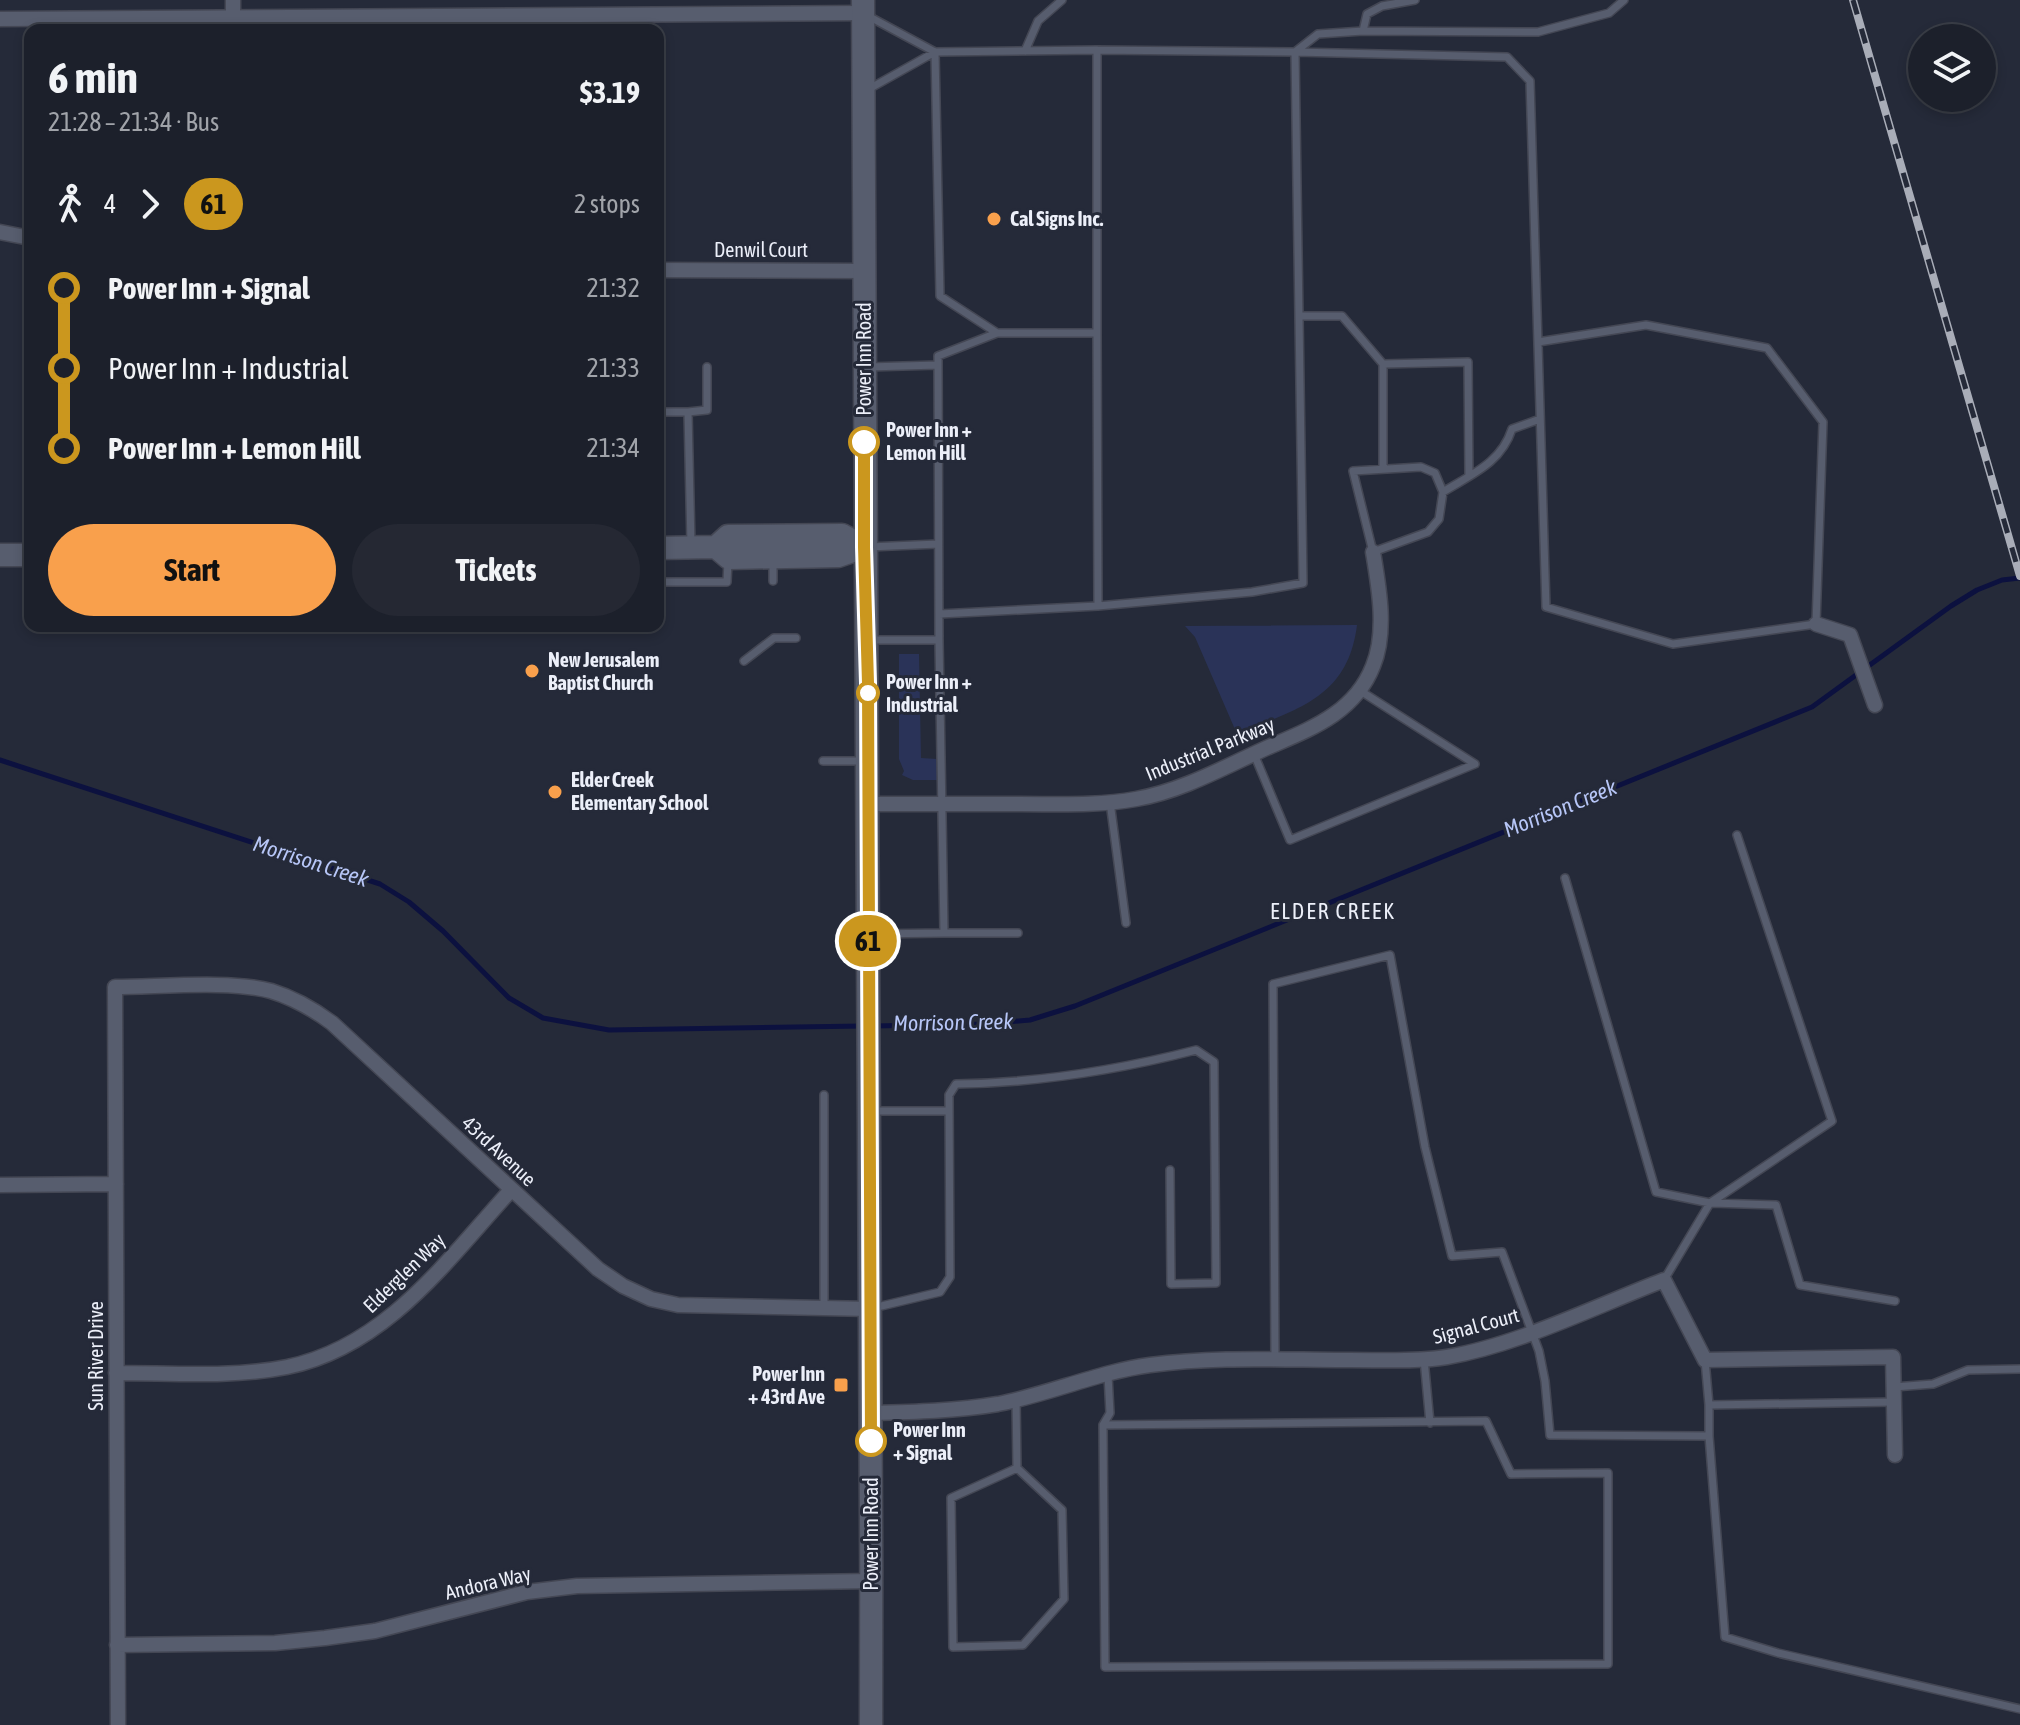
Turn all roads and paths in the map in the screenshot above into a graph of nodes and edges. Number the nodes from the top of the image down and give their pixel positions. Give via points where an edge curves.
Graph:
1 (233, 0) edge
2 (1062, 0) edge
3 (1415, 0) edge
4 (1624, 0) edge
5 (863, 7) edge
6 (233, 18) junction
7 (0, 19) edge
8 (1363, 31) junction
9 (1097, 50) junction
10 (1025, 51) junction
11 (935, 52) junction
12 (1295, 52) junction
13 (863, 92) junction
14 (0, 232) edge
15 (24, 237) edge
16 (664, 270) edge
17 (864, 271) junction
18 (1299, 316) junction
19 (997, 333) junction
20 (1097, 333) junction
21 (1538, 342) junction
22 (1383, 364) junction
23 (938, 365) junction
24 (707, 367) dead end
25 (864, 367) junction
26 (664, 412) edge
27 (688, 412) junction
28 (1540, 419) junction
29 (1383, 469) junction
30 (1469, 476) junction
31 (1443, 492) junction
32 (938, 544) junction
33 (691, 547) junction
34 (724, 547) junction
35 (864, 547) junction
36 (664, 548) edge
37 (1373, 552) junction
38 (0, 555) edge
39 (24, 555) edge
40 (773, 556) junction
41 (773, 581) dead end
42 (664, 582) edge
43 (1098, 606) junction
44 (939, 614) junction
45 (1816, 624) junction
46 (796, 638) dead end
47 (867, 640) junction
48 (939, 640) junction
49 (744, 661) dead end
50 (1359, 690) junction
51 (1875, 705) dead end
52 (1254, 754) junction
53 (823, 761) dead end
54 (868, 761) junction
55 (1110, 802) junction
56 (868, 804) junction
57 (943, 804) junction
58 (1737, 835) dead end
59 (1565, 878) dead end
60 (1126, 923) dead end
61 (944, 933) junction
62 (1018, 933) dead end
63 (868, 934) junction
64 (115, 987) joint
65 (824, 1095) dead end
66 (870, 1111) junction
67 (949, 1111) junction
68 (1170, 1170) dead end
69 (116, 1184) junction
70 (0, 1185) edge
71 (511, 1190) junction
72 (1710, 1203) junction
73 (1664, 1280) junction
74 (1895, 1301) dead end
75 (824, 1308) junction
76 (871, 1309) junction
77 (1532, 1331) junction
78 (1424, 1359) junction
79 (1275, 1360) junction
80 (1705, 1360) junction
81 (2020, 1369) edge
82 (116, 1373) junction
83 (1107, 1373) junction
84 (1894, 1394) junction
85 (1016, 1399) junction
86 (1709, 1405) junction
87 (871, 1413) junction
88 (1430, 1423) junction
89 (1103, 1425) junction
90 (1709, 1436) junction
91 (1895, 1455) dead end
92 (1017, 1468) junction
93 (871, 1581) junction
94 (117, 1645) junction
95 (2020, 1709) edge
96 (118, 1725) edge
97 (871, 1725) edge

1 - 6 street
2 - 10 lane via 1038,21
3 - 8 lane via 1367,14
4 - 8 lane via 1609,13 1538,32
5 - 6 street
5 - 11 lane
5 - 13 main road, Power Inn Road
6 - 7 street
8 - 12 lane via 1318,34
9 - 10 lane
9 - 12 lane
9 - 20 lane
10 - 11 lane
11 - 13 lane
11 - 19 lane via 940,296
12 - 18 lane
12 - 21 lane via 1507,57 1530,81
13 - 17 main road, Power Inn Road
14 - 15 street
16 - 17 street, Denwil Court
17 - 25 main road, Power Inn Road
18 - 22 lane via 1342,316
18 - 43 lane via 1303,583
19 - 20 lane
19 - 23 lane via 938,356
20 - 43 lane
21 - 28 lane
21 - 45 lane via 1646,325 1767,348 1823,422
22 - 29 lane
22 - 30 lane via 1468,362
23 - 25 lane
23 - 32 lane
24 - 27 lane via 707,410
25 - 35 main road, Power Inn Road
26 - 27 lane
27 - 33 lane
28 - 30 lane via 1512,429 1494,461
28 - 45 lane via 1546,607 1673,644
29 - 31 lane via 1421,467 1435,473
29 - 37 lane via 1353,471
30 - 31 lane
31 - 37 lane via 1439,519 1428,532
32 - 35 lane
32 - 44 lane
33 - 34 main road
33 - 36 main road
34 - 35 main road via 842,535
34 - 40 main road
34 - 42 lane via 727,582
35 - 40 main road via 838,556
35 - 47 main road, Power Inn Road
37 - 50 street, Industrial Parkway via 1380,638 1372,670
38 - 39 main road
40 - 41 lane
43 - 44 lane
44 - 48 lane
45 - 51 street via 1850,635
46 - 49 lane via 774,638
47 - 48 lane
47 - 54 main road, Power Inn Road
48 - 57 lane
50 - 52 street, Industrial Parkway via 1332,718
50 - 52 lane via 1475,764 1290,840
52 - 55 street, Industrial Parkway via 1167,791
53 - 54 lane
54 - 56 main road, Power Inn Road
55 - 57 street, Industrial Parkway
55 - 60 lane
56 - 57 street, Industrial Parkway
56 - 63 main road, Power Inn Road
57 - 61 lane
58 - 72 lane via 1832,1121
59 - 72 lane via 1656,1192
61 - 62 lane
61 - 63 lane
63 - 66 main road, Power Inn Road
64 - 69 street, Sun River Drive
64 - 71 street, 43rd Avenue via 243,986 295,1000 332,1023
65 - 75 lane
66 - 67 lane
66 - 76 main road, Power Inn Road
67 - 68 lane via 949,1095 956,1084 999,1084 1141,1064 1196,1050 1214,1062 1216,1283 1171,1284
67 - 76 lane via 950,1277 940,1292
69 - 70 street
69 - 82 street, Sun River Drive
71 - 75 street, 43rd Avenue via 598,1269 651,1299 702,1308
71 - 82 street, Elderglen Way via 395,1314 337,1351 253,1372
72 - 73 lane
72 - 74 lane via 1776,1205 1800,1285
73 - 77 street, Signal Court
73 - 80 street
75 - 76 street, 43rd Avenue
76 - 87 main road, Power Inn Road
77 - 78 street, Signal Court via 1481,1349
77 - 79 lane via 1502,1252 1452,1256 1425,1147 1390,955 1273,984
77 - 90 lane via 1545,1381 1550,1435
78 - 79 street, Signal Court
78 - 88 lane
79 - 83 street, Signal Court via 1164,1364
80 - 84 street via 1893,1357
80 - 86 lane
81 - 84 lane via 1968,1370
82 - 94 street, Sun River Drive
83 - 85 street, Signal Court
83 - 89 lane via 1110,1413
84 - 86 lane
84 - 91 street
85 - 87 street, Signal Court via 945,1411
85 - 92 lane
86 - 90 lane
87 - 93 main road, Power Inn Road
88 - 89 lane
88 - 89 lane via 1486,1421 1511,1474 1608,1473 1608,1664 1105,1667
90 - 95 lane via 1725,1637
92 - 92 lane via 1062,1510 1064,1599 1023,1645 953,1647 951,1498
93 - 94 street, Andora Way via 577,1586 527,1592 375,1631 325,1638
93 - 97 main road, Power Inn Road
94 - 96 street, Sun River Drive

